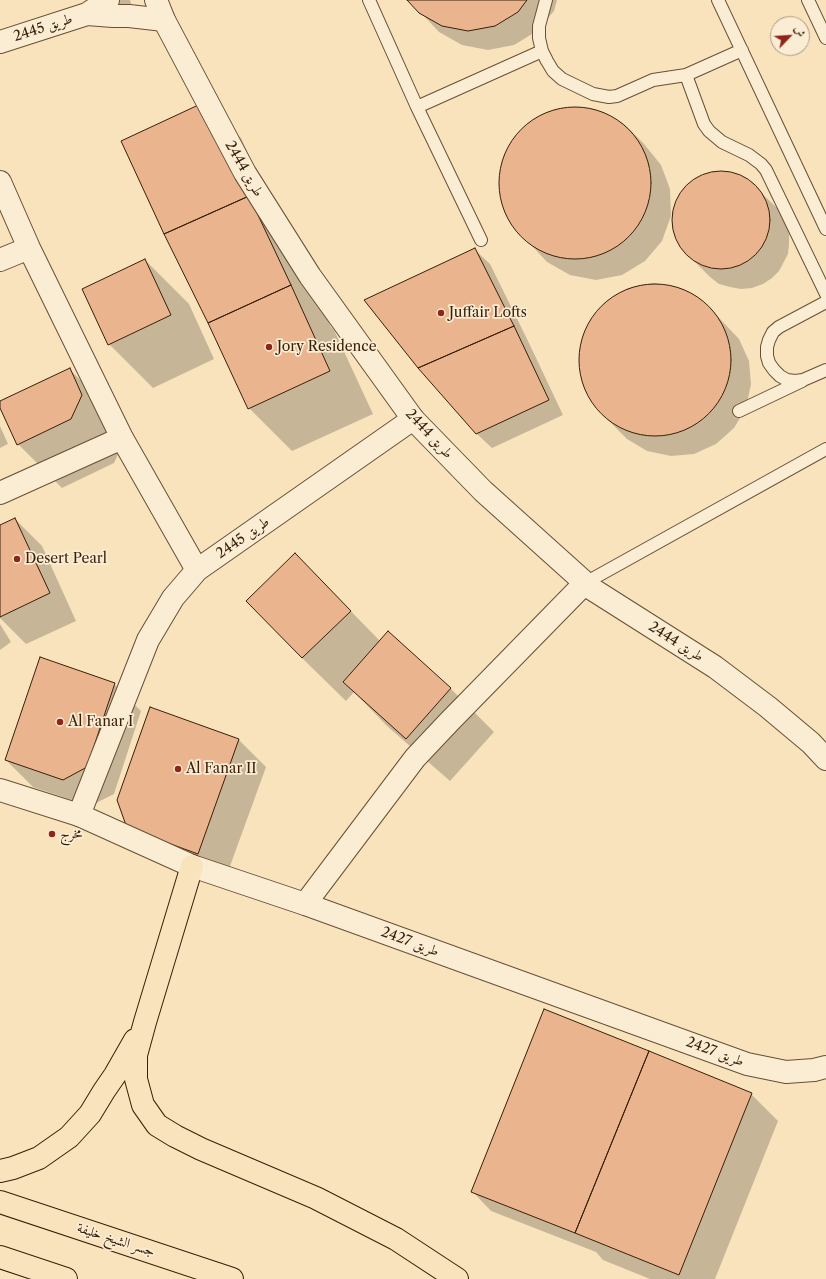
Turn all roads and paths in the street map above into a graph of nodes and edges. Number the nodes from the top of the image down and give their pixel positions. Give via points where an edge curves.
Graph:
1 (108, 0) edge
2 (156, 0) edge
3 (369, 0) edge
4 (546, 0) edge
5 (718, 0) edge
6 (808, 0) edge
7 (87, 14) junction
8 (164, 20) junction
9 (826, 38) edge
10 (0, 42) edge
11 (742, 50) junction
12 (542, 51) junction
13 (686, 75) junction
14 (417, 107) junction
15 (0, 182) edge
16 (826, 229) edge
17 (481, 240) dead end
18 (29, 248) junction
19 (0, 260) edge
20 (826, 294) edge
21 (826, 302) edge
22 (826, 370) edge
23 (803, 380) junction
24 (739, 411) dead end
25 (413, 419) junction
26 (122, 438) junction
27 (826, 449) edge
28 (0, 493) edge
29 (197, 570) junction
30 (585, 583) junction
31 (826, 758) edge
32 (0, 790) edge
33 (79, 814) junction
34 (192, 866) junction
35 (304, 904) junction
36 (145, 1022) junction
37 (826, 1067) edge
38 (0, 1171) edge
39 (0, 1202) edge
40 (0, 1257) edge
41 (66, 1279) edge
42 (232, 1279) edge
43 (457, 1279) edge

1 - 7 street, طريق 2445
2 - 8 street, طريق 2444
3 - 14 lane
4 - 12 lane via 539,26
5 - 11 lane
6 - 9 lane
7 - 8 street, طريق 2445
7 - 10 street, طريق 2445
8 - 25 street, طريق 2444 via 245,173 310,276
11 - 13 lane
11 - 16 lane
12 - 13 lane via 553,71 562,79 601,96 617,96 653,80
12 - 14 lane
13 - 20 lane via 704,124 714,137 749,154 766,170
14 - 17 lane
15 - 18 street
18 - 19 street
18 - 26 street
21 - 23 lane via 779,327 769,340 767,356 774,370 787,380
22 - 23 lane
23 - 24 lane
25 - 29 street, طريق 2445
25 - 30 street, طريق 2444 via 483,490
26 - 28 street
26 - 29 street
27 - 30 lane
29 - 33 street, طريق 2445 via 173,598 148,640
30 - 31 street, طريق 2444 via 592,590 715,667 768,707
30 - 35 street via 415,758
32 - 33 street, طريق 2427
33 - 34 street, طريق 2427
34 - 35 street, طريق 2427
34 - 36 highway
35 - 37 street, طريق 2427 via 747,1064 786,1072
36 - 38 highway via 116,1075 90,1114 69,1137 39,1158
36 - 43 highway via 136,1055 136,1079 143,1105 157,1125 201,1149 316,1198 396,1239
39 - 42 highway, جسر الشيخ خليفة
40 - 41 highway

